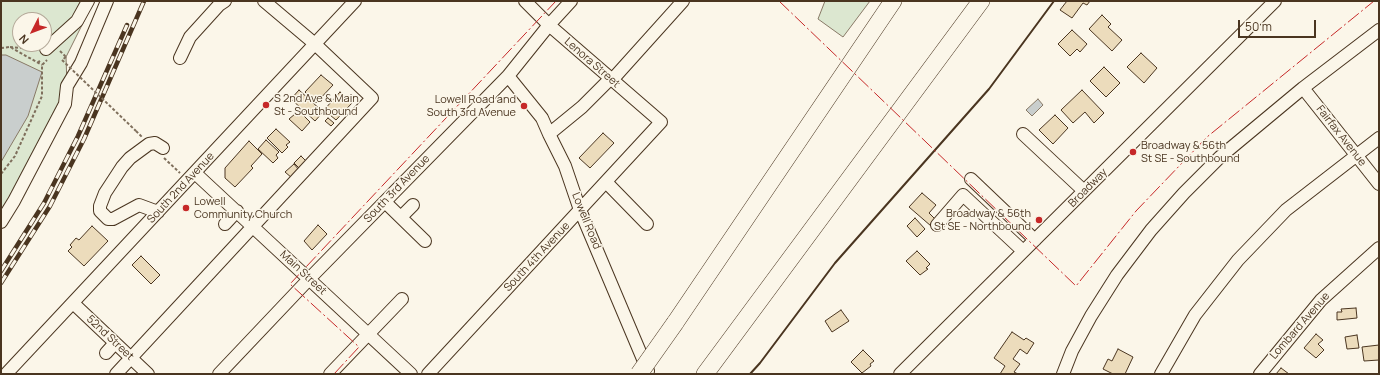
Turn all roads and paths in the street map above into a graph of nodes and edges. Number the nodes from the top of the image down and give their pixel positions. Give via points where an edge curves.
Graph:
1 (88, 1) edge
2 (107, 1) edge
3 (225, 1) edge
4 (264, 1) edge
5 (355, 1) edge
6 (525, 1) edge
7 (571, 1) edge
8 (683, 1) edge
9 (893, 1) edge
10 (981, 1) edge
11 (1275, 1) edge
12 (549, 25) junction
13 (1379, 30) edge
14 (52, 44) edge
15 (315, 44) junction
16 (10, 47) joint
17 (1, 48) edge
18 (66, 56) dead end
19 (180, 58) dead end
20 (508, 76) junction
21 (611, 79) junction
22 (1303, 88) junction
23 (661, 122) joint
24 (136, 131) dead end
25 (550, 134) junction
26 (1023, 134) dead end
27 (1379, 138) edge
28 (163, 148) dead end
29 (1357, 155) junction
30 (195, 172) junction
31 (1, 174) edge
32 (971, 179) dead end
33 (606, 182) junction
34 (1379, 184) edge
35 (1084, 191) junction
36 (385, 202) junction
37 (413, 204) dead end
38 (580, 210) junction
39 (237, 211) junction
40 (158, 212) junction
41 (400, 217) junction
42 (1, 222) edge
43 (226, 224) dead end
44 (647, 224) dead end
45 (936, 224) dead end
46 (253, 226) junction
47 (1035, 240) junction
48 (425, 241) dead end
49 (1379, 248) edge
50 (1023, 252) junction
51 (310, 278) junction
52 (402, 299) dead end
53 (73, 303) junction
54 (368, 333) junction
55 (115, 343) junction
56 (106, 353) dead end
57 (132, 358) junction
58 (6, 374) edge
59 (116, 374) edge
60 (148, 374) edge
61 (219, 374) edge
62 (330, 374) edge
63 (411, 374) edge
64 (428, 374) edge
65 (639, 374) edge
66 (649, 374) edge
67 (705, 374) edge
68 (900, 374) edge
69 (1063, 374) edge
70 (1161, 374) edge
71 (1260, 374) edge

1 - 14 street via 77,21
2 - 42 street via 81,62 67,86 65,104
3 - 19 street via 190,37
4 - 15 street
5 - 15 street, South 2nd Avenue
6 - 12 street, Lenora Street
7 - 12 street, South 3rd Avenue
8 - 21 street
9 - 65 highway, bridge
10 - 67 highway
11 - 35 street, Broadway
12 - 20 street, South 3rd Avenue
12 - 21 street, Lenora Street
13 - 22 street
15 - 30 street, South 2nd Avenue
15 - 46 street via 372,98
16 - 17 path
16 - 31 path via 42,65 42,96 15,156
18 - 24 path, bridge via 62,60
20 - 25 street, Lowell Road via 542,118
20 - 36 street, South 3rd Avenue
21 - 23 street, Lenora Street
21 - 25 street
22 - 29 street, Fairfax Avenue
22 - 69 street via 1220,157 1151,230 1117,275 1091,316
23 - 33 street, South 4th Avenue
25 - 38 street, Lowell Road via 565,166
26 - 35 street
27 - 29 street
28 - 40 street via 156,143 149,144 130,158 118,173 100,206 100,211 108,219 113,219 139,205
29 - 34 street, Fairfax Avenue
29 - 70 street via 1286,210 1238,260 1194,315
30 - 39 street, Main Street
30 - 40 street, South 2nd Avenue
32 - 47 street
33 - 38 street, South 4th Avenue
33 - 44 street
35 - 47 street, Broadway
36 - 41 street
36 - 51 street, South 3rd Avenue
37 - 41 street
38 - 64 street, South 4th Avenue
38 - 66 street, Lowell Road
39 - 43 street
39 - 46 street, Main Street
40 - 53 street, South 2nd Avenue
41 - 48 street
45 - 50 street via 963,195
46 - 51 street, Main Street
46 - 57 street
47 - 50 street, Broadway
49 - 71 street, Lombard Avenue via 1320,300
50 - 68 street, Broadway
51 - 54 street, Main Street
51 - 61 street, South 3rd Avenue
52 - 54 street
53 - 55 street, 52nd Street
53 - 58 street, South 2nd Avenue
54 - 62 street
54 - 63 street, Main Street
55 - 56 street
55 - 57 street, 52nd Street
57 - 59 street
57 - 60 street, 52nd Street

